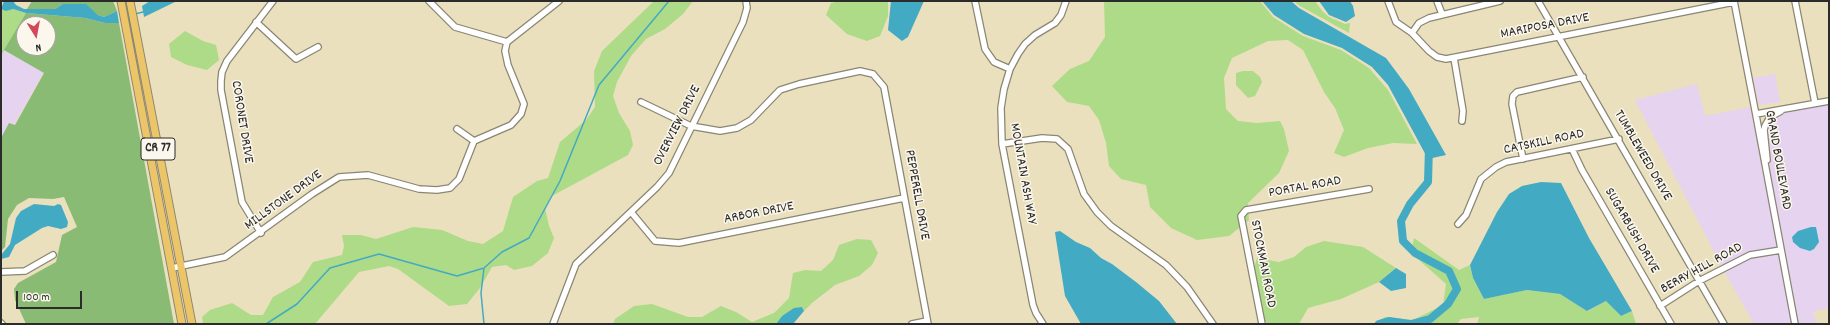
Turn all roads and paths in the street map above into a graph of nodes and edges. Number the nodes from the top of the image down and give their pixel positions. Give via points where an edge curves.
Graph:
1 (120, 1) edge
2 (130, 1) edge
3 (273, 1) edge
4 (429, 1) edge
5 (559, 1) edge
6 (746, 1) edge
7 (975, 1) edge
8 (1066, 1) edge
9 (1388, 1) edge
10 (1437, 1) edge
11 (1500, 1) edge
12 (1538, 1) edge
13 (1795, 1) edge
14 (1734, 2) edge
15 (1442, 14) junction
16 (256, 22) junction
17 (1412, 33) junction
18 (1558, 36) junction
19 (507, 42) junction
20 (318, 47) dead end
21 (1454, 58) junction
22 (1010, 69) junction
23 (1583, 77) junction
24 (1829, 100) edge
25 (642, 102) dead end
26 (1815, 103) junction
27 (1786, 109) junction
28 (1756, 114) junction
29 (1462, 121) dead end
30 (691, 126) junction
31 (457, 129) dead end
32 (1619, 139) junction
33 (474, 141) junction
34 (1002, 144) junction
35 (1572, 149) junction
36 (1523, 159) junction
37 (1766, 171) junction
38 (1369, 189) dead end
39 (904, 198) junction
40 (1246, 210) joint
41 (631, 212) junction
42 (1458, 224) dead end
43 (261, 233) junction
44 (1781, 250) junction
45 (53, 255) dead end
46 (176, 267) junction
47 (1, 272) edge
48 (1699, 281) junction
49 (1660, 306) junction
50 (191, 321) edge
51 (927, 322) edge
52 (182, 324) edge
53 (553, 324) edge
54 (912, 324) edge
55 (1043, 324) edge
56 (1213, 324) edge
57 (1262, 324) edge
58 (1671, 324) edge
59 (1724, 324) edge
60 (1795, 324) edge

1 - 46 main road, CR 77 via 161,210 167,222
2 - 46 main road, CR 77
3 - 16 street, CORONET DRIVE
4 - 19 street via 455,27
5 - 19 street
6 - 30 street, OVERVIEW DRIVE via 743,22
7 - 22 street via 985,49 994,62
8 - 22 street, MOUNTAIN ASH WAY via 1062,16 1025,44
9 - 17 street, MARIPOSA DRIVE via 1396,22
10 - 15 street
11 - 15 street
12 - 18 street, TUMBLEWEED DRIVE
13 - 26 street
14 - 18 street, MARIPOSA DRIVE
14 - 28 street, GRAND BOULEVARD
15 - 17 street via 1419,23
16 - 20 street via 296,59
16 - 43 street, CORONET DRIVE via 224,65 221,90 242,202
17 - 21 street, MARIPOSA DRIVE via 1437,57
18 - 21 street, MARIPOSA DRIVE
18 - 23 street, TUMBLEWEED DRIVE
19 - 33 street via 505,51 508,65 524,104 521,114 511,125
21 - 29 street via 1464,111
22 - 34 street, MOUNTAIN ASH WAY via 1001,108
23 - 32 street, TUMBLEWEED DRIVE
23 - 36 street via 1517,92 1513,96 1512,104
24 - 26 street
25 - 30 street
26 - 27 street
27 - 28 street
27 - 37 street via 1770,117 1765,126 1768,157
28 - 37 street, GRAND BOULEVARD
30 - 39 street, PEPPERELL DRIVE via 720,131 737,128 751,120 780,90 860,71 873,74 884,87
30 - 41 street, OVERVIEW DRIVE via 669,173
31 - 33 street
32 - 35 street, CATSKILL ROAD
32 - 48 street, TUMBLEWEED DRIVE
33 - 43 street, MILLSTONE DRIVE via 459,179 450,188 419,189 368,175 339,177
34 - 55 street, MOUNTAIN ASH WAY via 1033,305
34 - 56 street via 1042,138 1057,139 1068,149 1084,194 1097,212 1111,226 1166,265 1187,287
35 - 36 street, CATSKILL ROAD
35 - 49 street, SUGARBUSH DRIVE
36 - 42 street, CATSKILL ROAD via 1506,162 1488,172 1481,180 1466,215
37 - 44 street, GRAND BOULEVARD
38 - 40 street, PORTAL ROAD
39 - 41 street, ARBOR DRIVE via 679,242 655,241
39 - 51 street, PEPPERELL DRIVE
40 - 57 street, STOCKMAN ROAD via 1241,216
41 - 53 street, OVERVIEW DRIVE via 576,264
43 - 46 street, MILLSTONE DRIVE via 225,257
44 - 48 street, BERRY HILL ROAD via 1750,255
44 - 60 street, GRAND BOULEVARD
45 - 47 street via 25,271
46 - 50 main road, CR 77
46 - 52 main road, CR 77
48 - 49 street, BERRY HILL ROAD
48 - 59 street, TUMBLEWEED DRIVE
49 - 58 street, SUGARBUSH DRIVE
51 - 54 street

